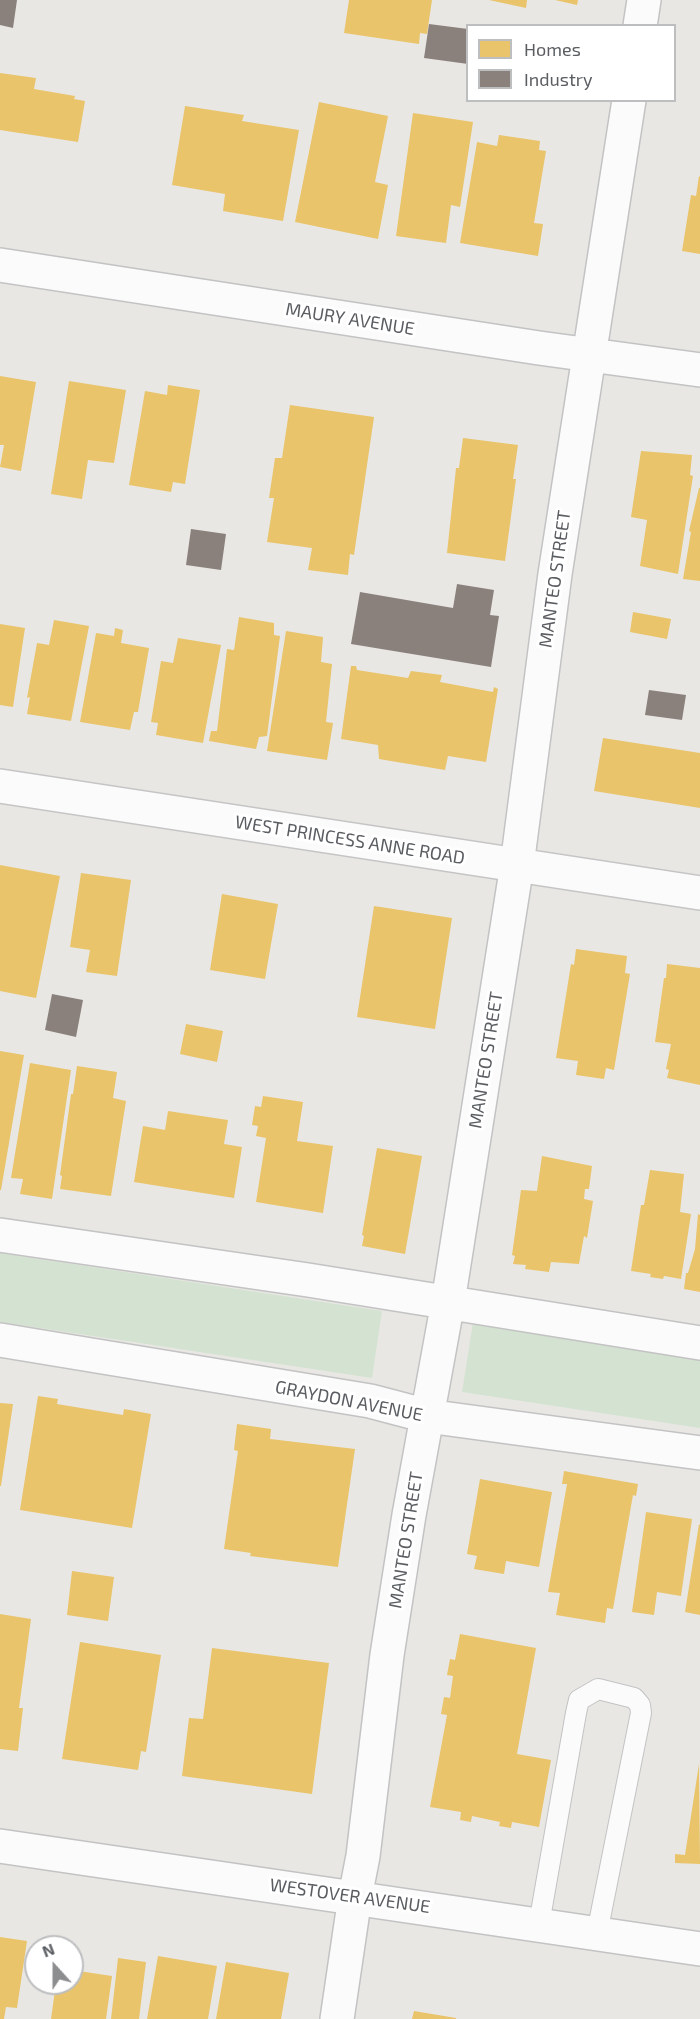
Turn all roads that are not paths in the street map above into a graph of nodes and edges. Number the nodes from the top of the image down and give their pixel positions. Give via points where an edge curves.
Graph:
1 (644, 0) edge
2 (640, 24) edge
3 (629, 102) edge
4 (0, 264) edge
5 (590, 355) junction
6 (700, 370) edge
7 (0, 786) edge
8 (517, 865) junction
9 (700, 892) edge
10 (0, 1235) edge
11 (448, 1302) junction
12 (0, 1340) edge
13 (700, 1343) edge
14 (427, 1416) junction
15 (700, 1453) edge
16 (0, 1846) edge
17 (355, 1897) junction
18 (539, 1924) junction
19 (597, 1933) junction
20 (700, 1949) edge
21 (337, 2019) edge

1 - 2 street
3 - 5 street, MANTEO STREET
4 - 5 street, MAURY AVENUE
5 - 6 street, MAURY AVENUE
5 - 8 street, MANTEO STREET via 555,574
7 - 8 street, WEST PRINCESS ANNE ROAD
8 - 9 street, WEST PRINCESS ANNE ROAD
8 - 11 street, MANTEO STREET
10 - 11 street
11 - 13 street
11 - 14 street, MANTEO STREET
12 - 14 street, GRAYDON AVENUE via 370,1401
14 - 15 street, GRAYDON AVENUE
14 - 17 street, MANTEO STREET via 391,1632
16 - 17 street, WESTOVER AVENUE
17 - 18 street, WESTOVER AVENUE
17 - 21 street, MANTEO STREET
18 - 19 street, WESTOVER AVENUE
18 - 19 lane via 579,1700 598,1689 634,1698 641,1713
19 - 20 street, WESTOVER AVENUE

